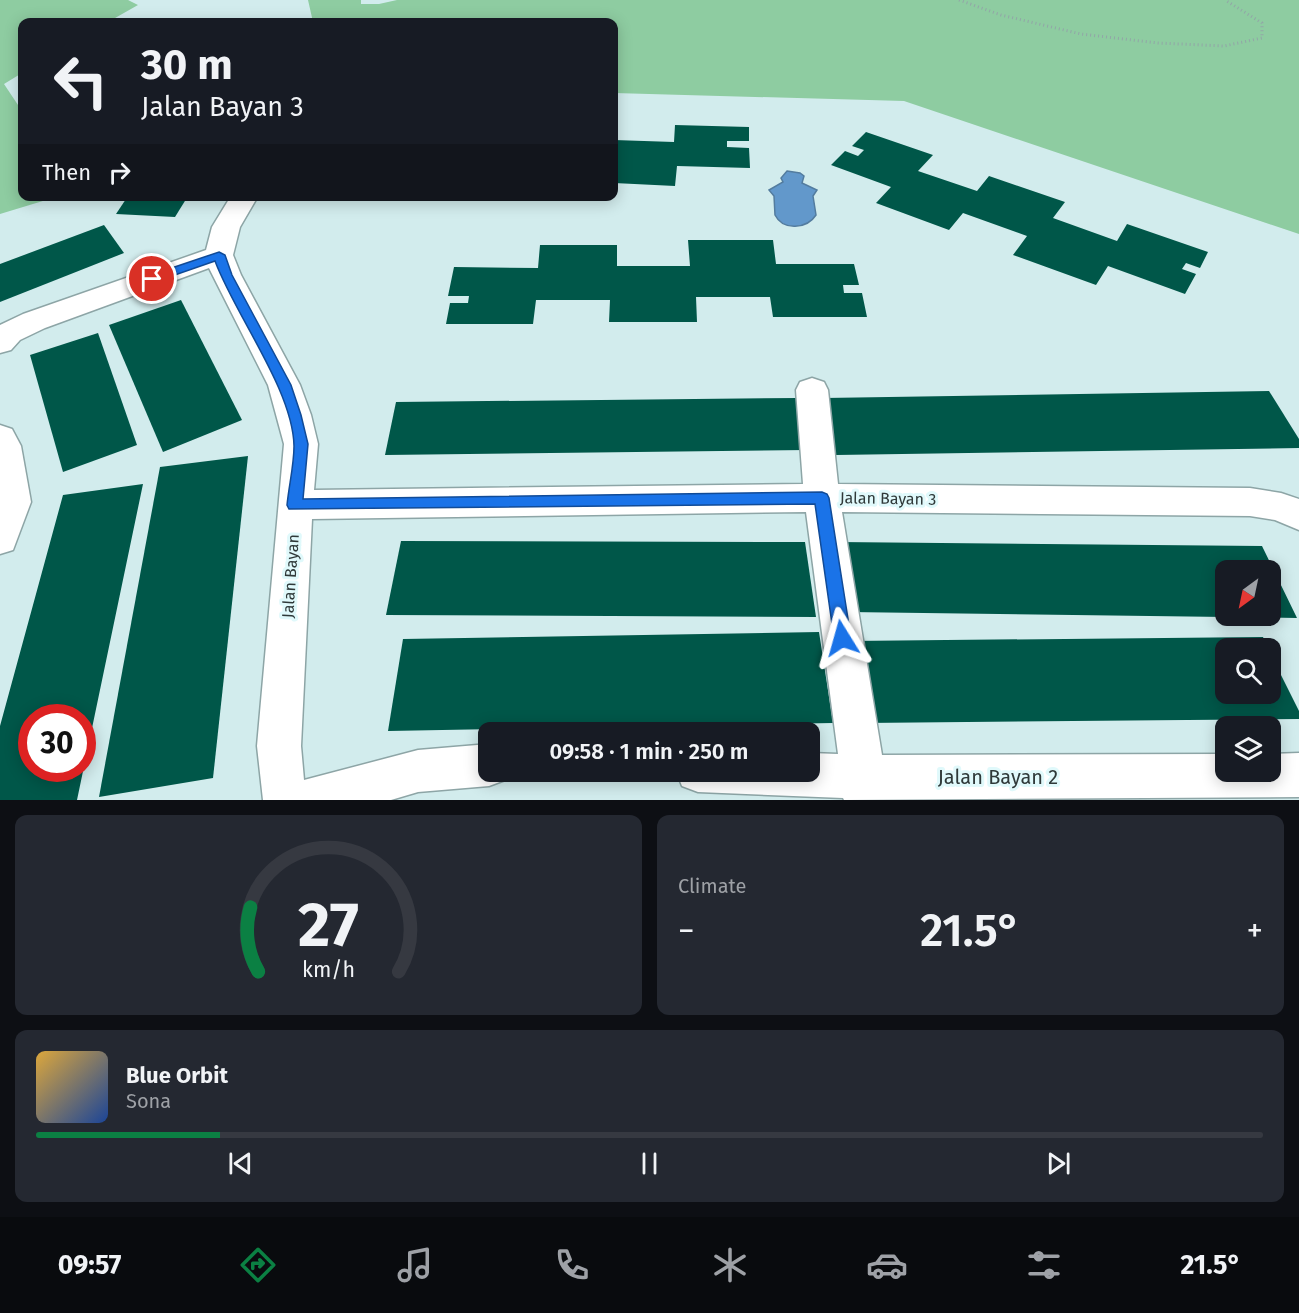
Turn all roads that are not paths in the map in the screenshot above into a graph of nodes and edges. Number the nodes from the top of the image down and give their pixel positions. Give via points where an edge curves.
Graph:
1 (242, 201) edge
2 (219, 255) junction
3 (0, 342) edge
4 (812, 390) dead end
5 (0, 438) edge
6 (822, 498) junction
7 (295, 505) junction
8 (1299, 515) edge
9 (0, 539) edge
10 (478, 766) edge
11 (1299, 775) edge
12 (799, 782) edge
13 (864, 789) edge
14 (286, 800) edge
15 (309, 800) edge

1 - 2 street via 226,227
2 - 3 street via 34,321
2 - 7 street, Jalan Bayan via 284,385 294,415 301,444
4 - 6 street
5 - 9 street via 13,502
6 - 7 street, Jalan Bayan 3
6 - 8 street, Jalan Bayan 3 via 1250,501
6 - 13 street
7 - 14 street, Jalan Bayan via 279,746
10 - 15 street via 418,771
11 - 13 street, Jalan Bayan 2
12 - 13 street, Jalan Bayan 2

